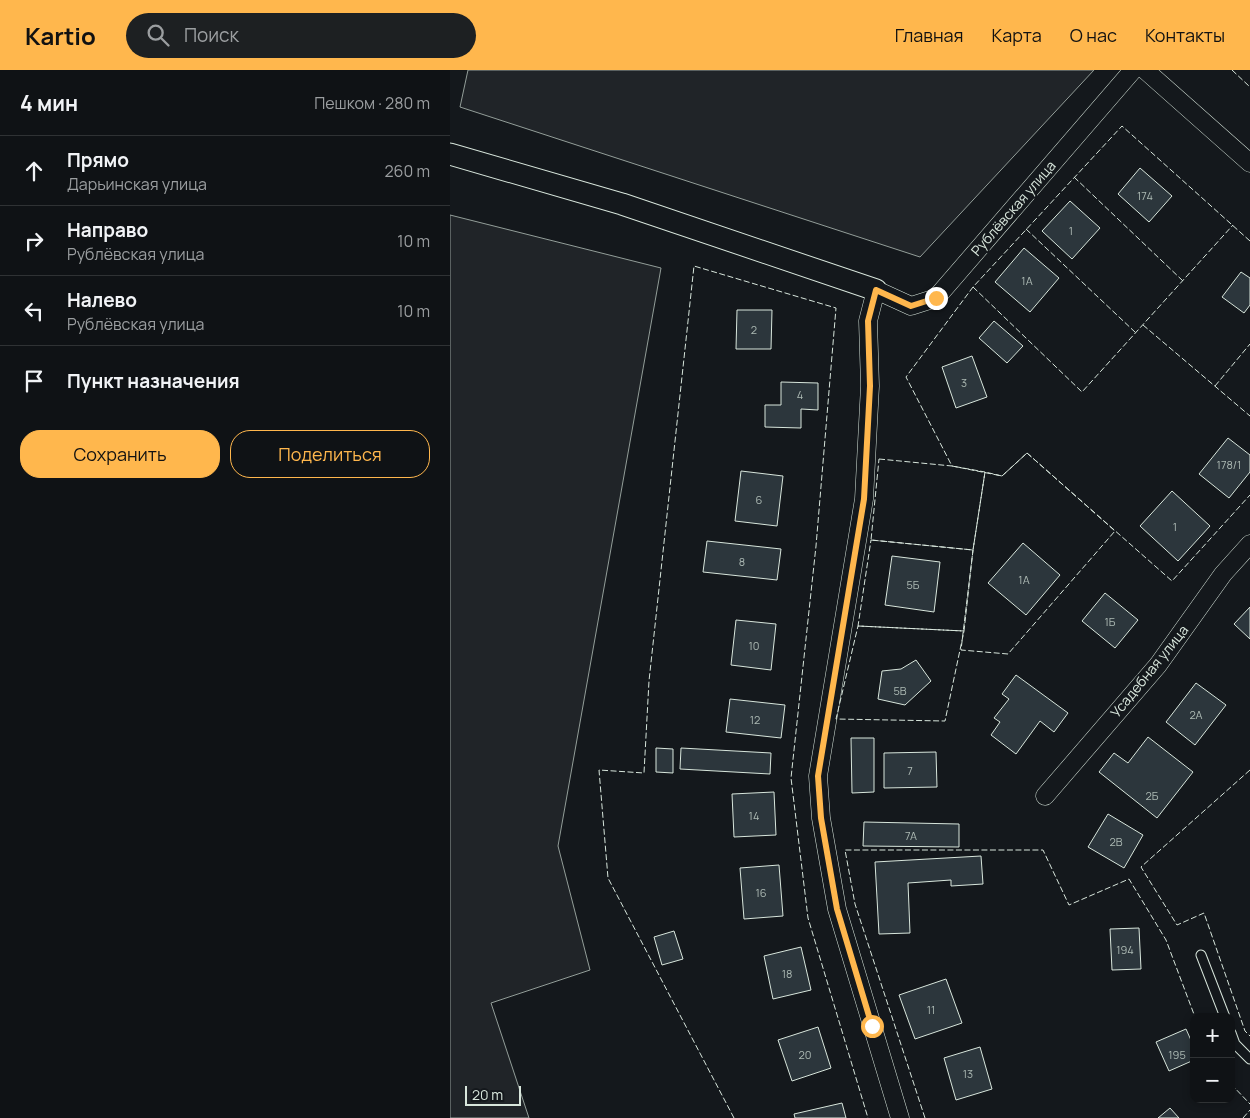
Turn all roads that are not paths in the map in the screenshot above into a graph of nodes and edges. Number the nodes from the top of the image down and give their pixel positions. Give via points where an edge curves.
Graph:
1 (1133, 70) edge
2 (1145, 70) edge
3 (450, 154) edge
4 (1250, 163) edge
5 (876, 290) junction
6 (1250, 544) edge
7 (1045, 796) dead end
8 (1201, 955) dead end
9 (1223, 1013) edge
10 (1235, 1044) edge
11 (1250, 1058) edge
12 (900, 1118) edge

1 - 5 street, Рублёвская улица via 936,298 911,306
2 - 4 street
3 - 5 street via 622,204
5 - 12 street via 868,321 870,386 864,499 818,776 821,818 837,909
6 - 7 street, Усадебная улица via 1223,574 1158,665
8 - 9 lane
10 - 11 lane

